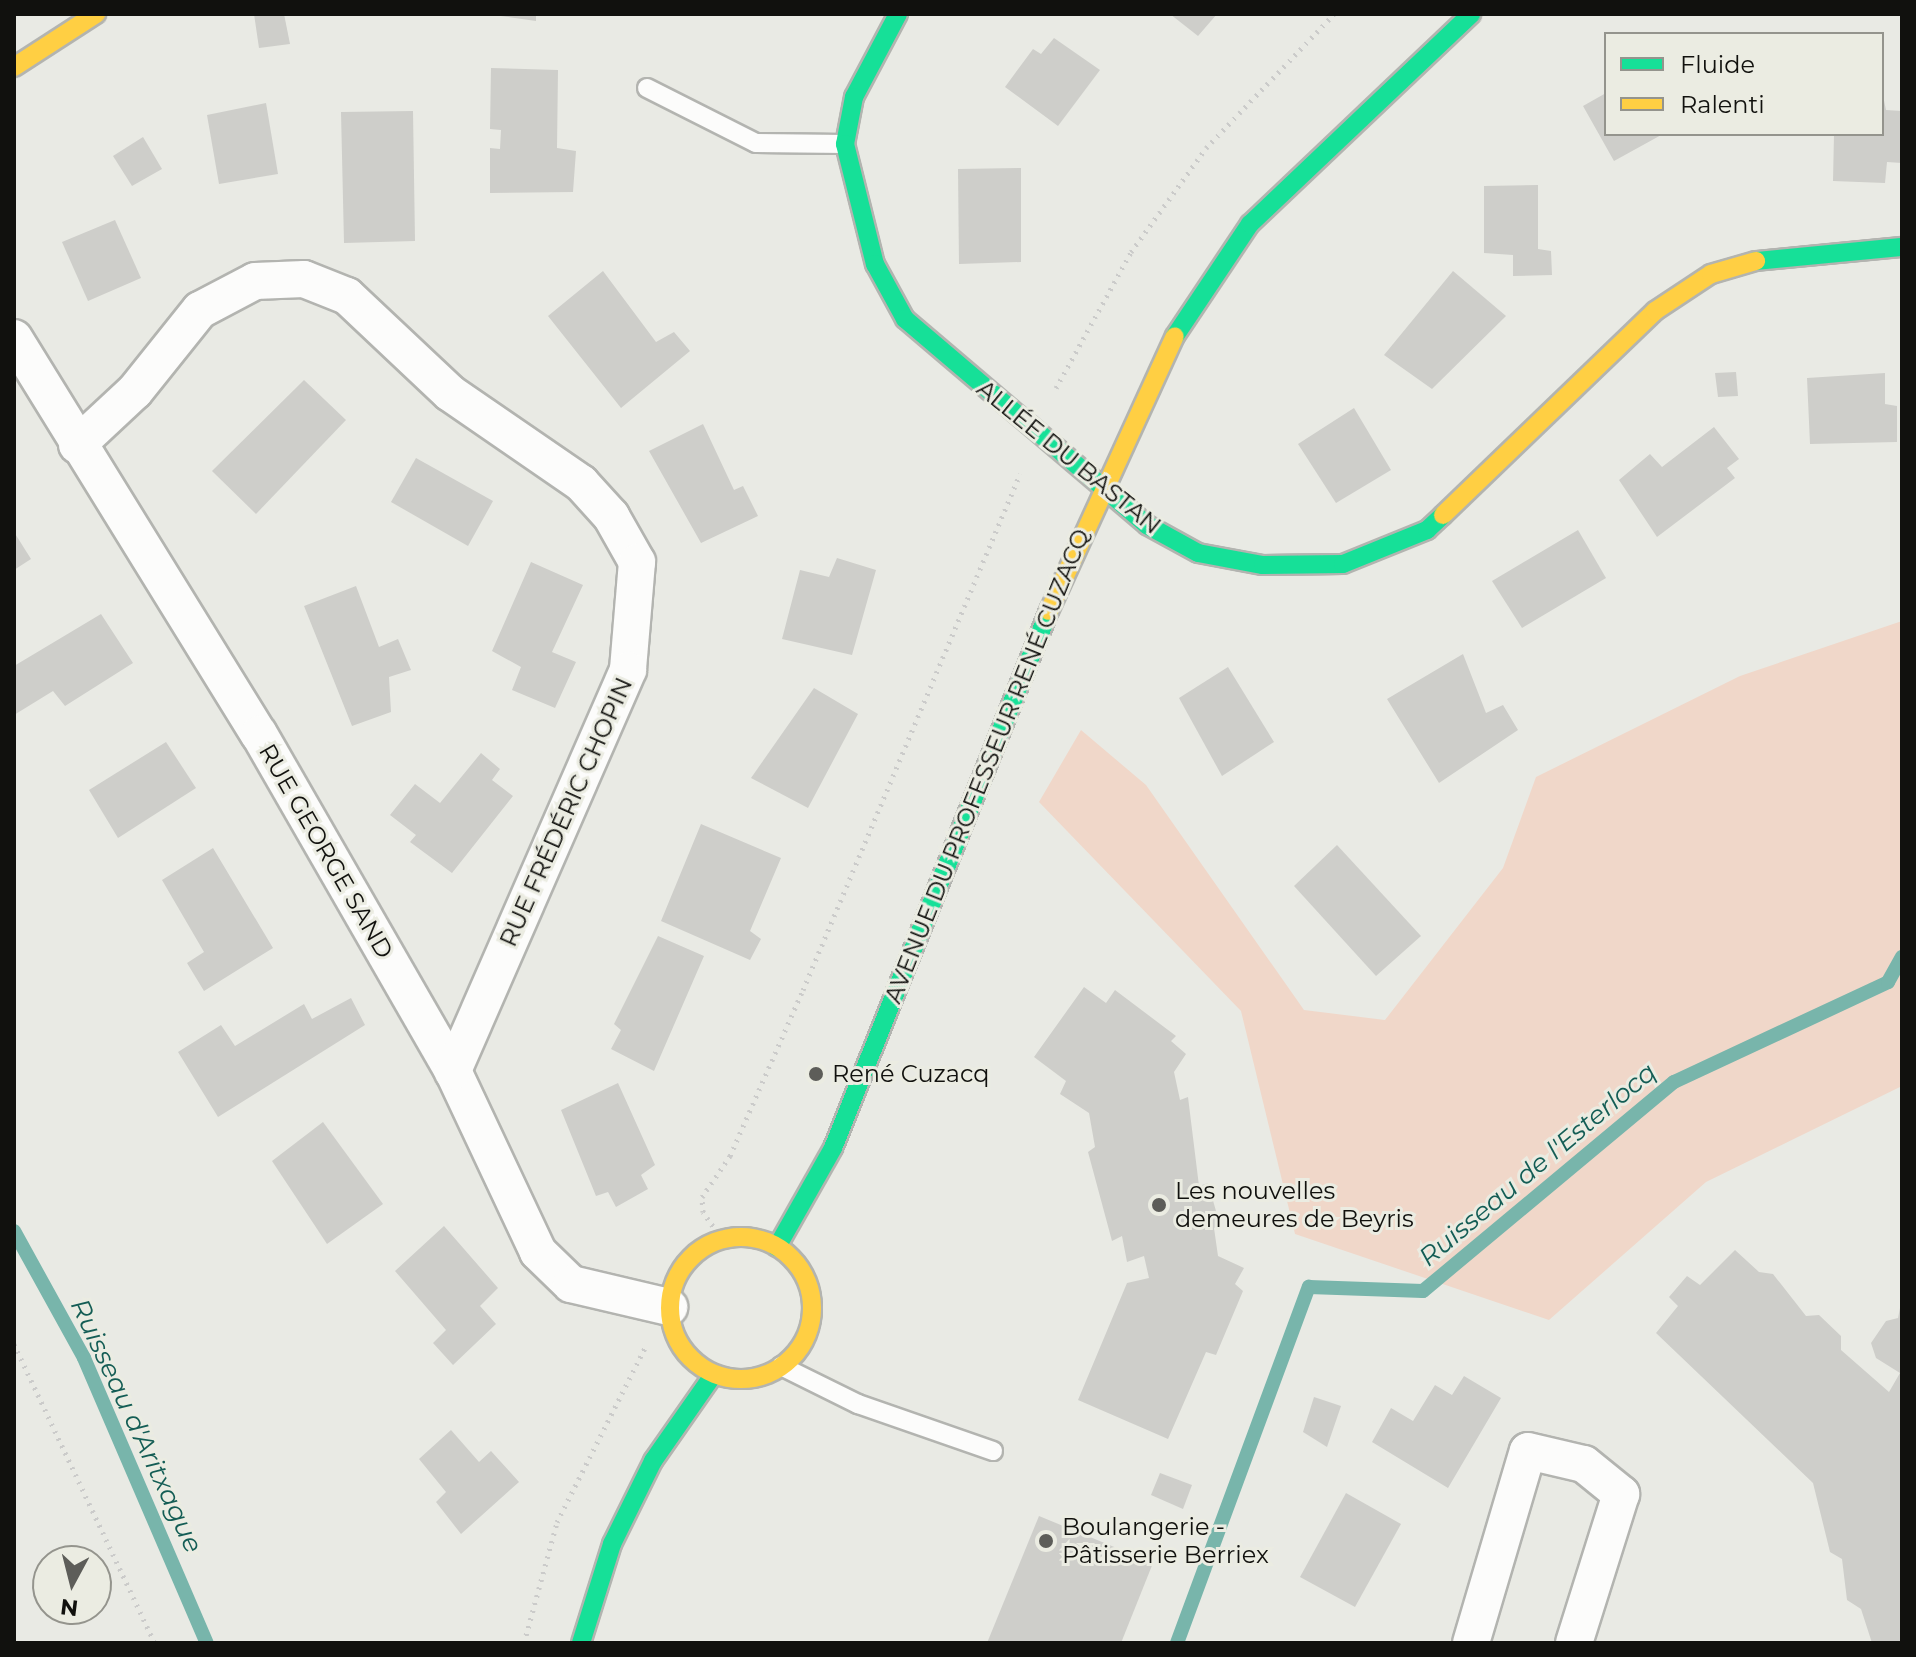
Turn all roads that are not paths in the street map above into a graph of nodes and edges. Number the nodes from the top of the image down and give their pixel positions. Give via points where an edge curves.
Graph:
1 (96, 14) edge
2 (898, 14) edge
3 (1471, 14) edge
4 (14, 67) edge
5 (647, 88) dead end
6 (845, 144) junction
7 (1902, 247) edge
8 (14, 338) edge
9 (77, 445) junction
10 (1103, 486) junction
11 (453, 1071) junction
12 (777, 1247) junction
13 (669, 1307) junction
14 (781, 1366) junction
15 (714, 1374) junction
16 (993, 1451) dead end
17 (581, 1643) edge
18 (1471, 1643) edge
19 (1574, 1643) edge

1 - 4 street
2 - 6 street, ALLÉE DU BASTAN via 854,97
3 - 10 street, AVENUE DU PROFESSEUR RENÉ CUZACQ via 1250,224 1181,322
5 - 6 lane via 756,143
6 - 10 street, ALLÉE DU BASTAN via 875,264 905,319
7 - 10 street, ALLÉE DU BASTAN via 1775,255 1711,274 1655,311 1427,530 1343,564 1263,565 1198,553 1147,525
8 - 9 street, RUE GEORGE SAND
9 - 11 street, RUE GEORGE SAND via 259,734
9 - 11 street, RUE FRÉDÉRIC CHOPIN via 135,391 200,310 255,281 304,279 347,296 450,393 581,483 611,516 637,562 628,670
10 - 12 street, AVENUE DU PROFESSEUR RENÉ CUZACQ via 833,1148
11 - 13 street, RUE GEORGE SAND via 538,1252 571,1284
12 - 13 street via 750,1237 722,1239 684,1265
12 - 14 street via 796,1263 812,1306 801,1347
13 - 15 street via 690,1359
14 - 15 street via 752,1378
14 - 16 lane via 858,1404
15 - 17 street via 653,1461 612,1544
18 - 19 street via 1528,1451 1584,1464 1621,1494

